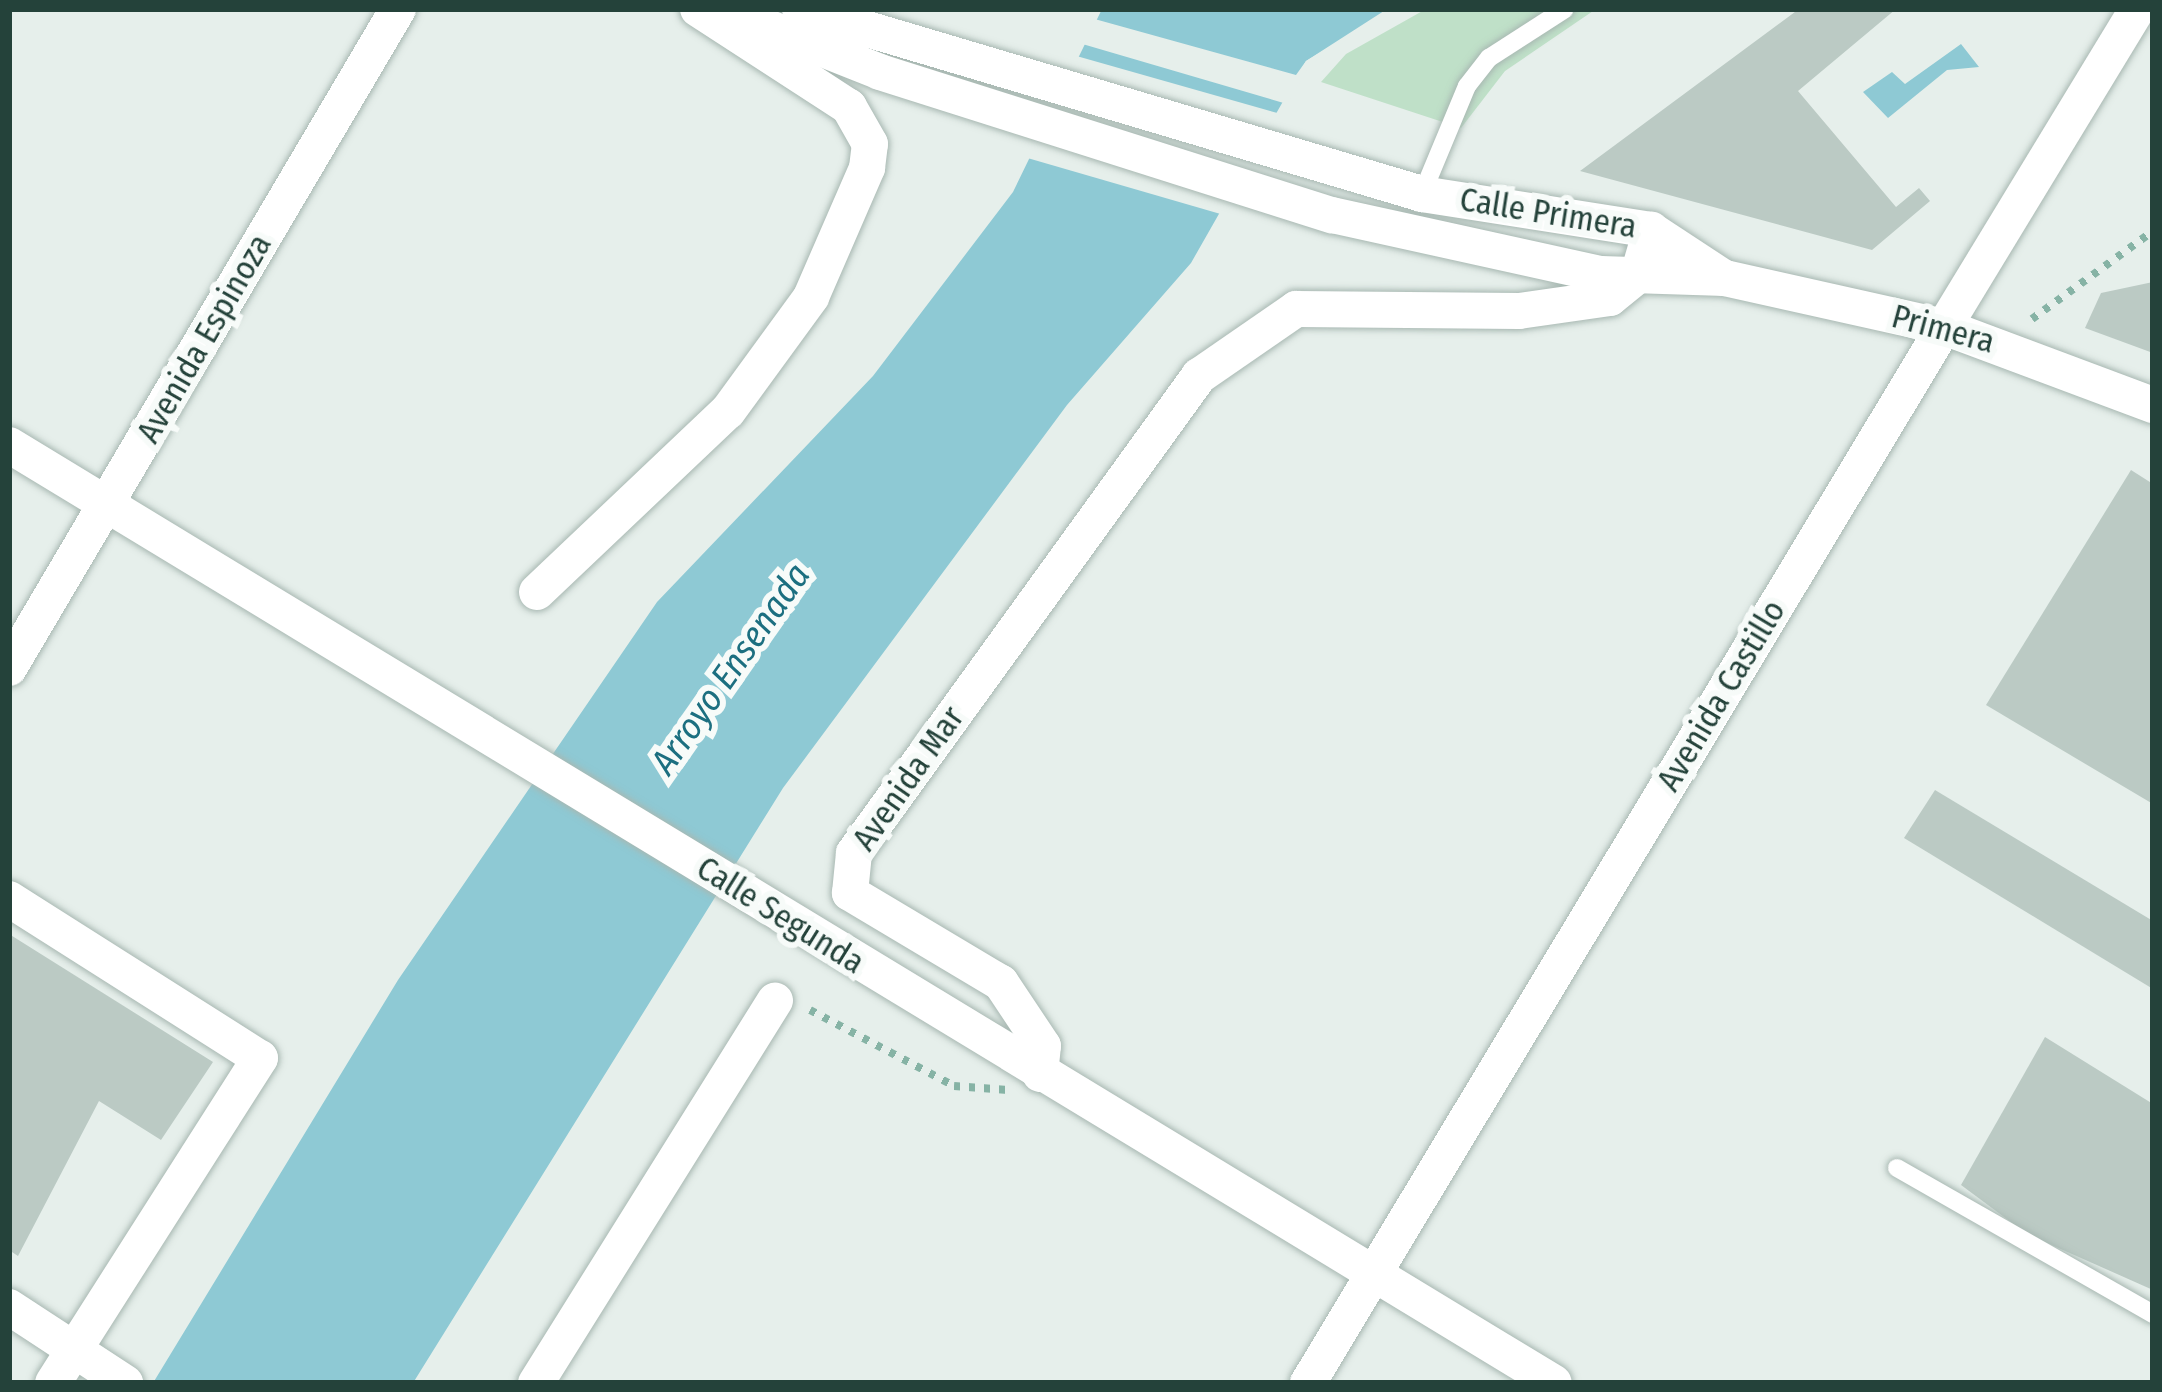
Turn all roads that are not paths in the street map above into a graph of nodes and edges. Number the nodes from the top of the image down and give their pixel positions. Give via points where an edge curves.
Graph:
1 (398, 9) edge
2 (698, 9) edge
3 (722, 9) edge
4 (800, 9) edge
5 (1565, 9) edge
6 (2137, 9) edge
7 (866, 22) edge
8 (936, 72) junction
9 (1422, 194) junction
10 (1651, 230) junction
11 (1638, 275) junction
12 (1725, 278) junction
13 (1944, 327) junction
14 (2153, 405) edge
15 (9, 445) edge
16 (108, 505) junction
17 (537, 592) dead end
18 (9, 668) edge
19 (9, 899) edge
20 (775, 1001) road end
21 (1040, 1074) junction
22 (1898, 1168) dead end
23 (1374, 1275) junction
24 (9, 1307) edge
25 (2153, 1314) edge
26 (99, 1366) edge
27 (53, 1383) edge
28 (536, 1383) edge
29 (1308, 1383) edge
30 (1554, 1383) edge

1 - 16 street, Avenida Espinoza
2 - 17 street via 849,107 870,144 812,297 728,411
3 - 8 street, Calle Primera via 880,72
4 - 7 street, Calle Primera
5 - 9 lane via 1490,58 1467,86
6 - 13 street, Avenida Castillo
7 - 8 street, Calle Primera
8 - 9 street, Calle Primera
8 - 11 street, Calle Primera via 1332,215
9 - 10 street, Calle Primera
10 - 11 street
10 - 12 street, Calle Primera
11 - 12 street, Calle Primera
11 - 21 street, Avenida Mar via 1610,298 1520,311 1296,309 1199,376 854,853 846,878 850,893 1001,983 1043,1046
12 - 13 street, Primera
13 - 14 street, Primera
13 - 23 street, Avenida Castillo
15 - 16 street, Calle Segunda
16 - 18 street, Avenida Espinoza
16 - 21 street, Calle Segunda
19 - 26 street via 260,1058
20 - 28 street
21 - 23 street, Calle Segunda
22 - 25 lane
23 - 29 street, Avenida Castillo
23 - 30 street, Calle Segunda
24 - 26 street
26 - 27 street

